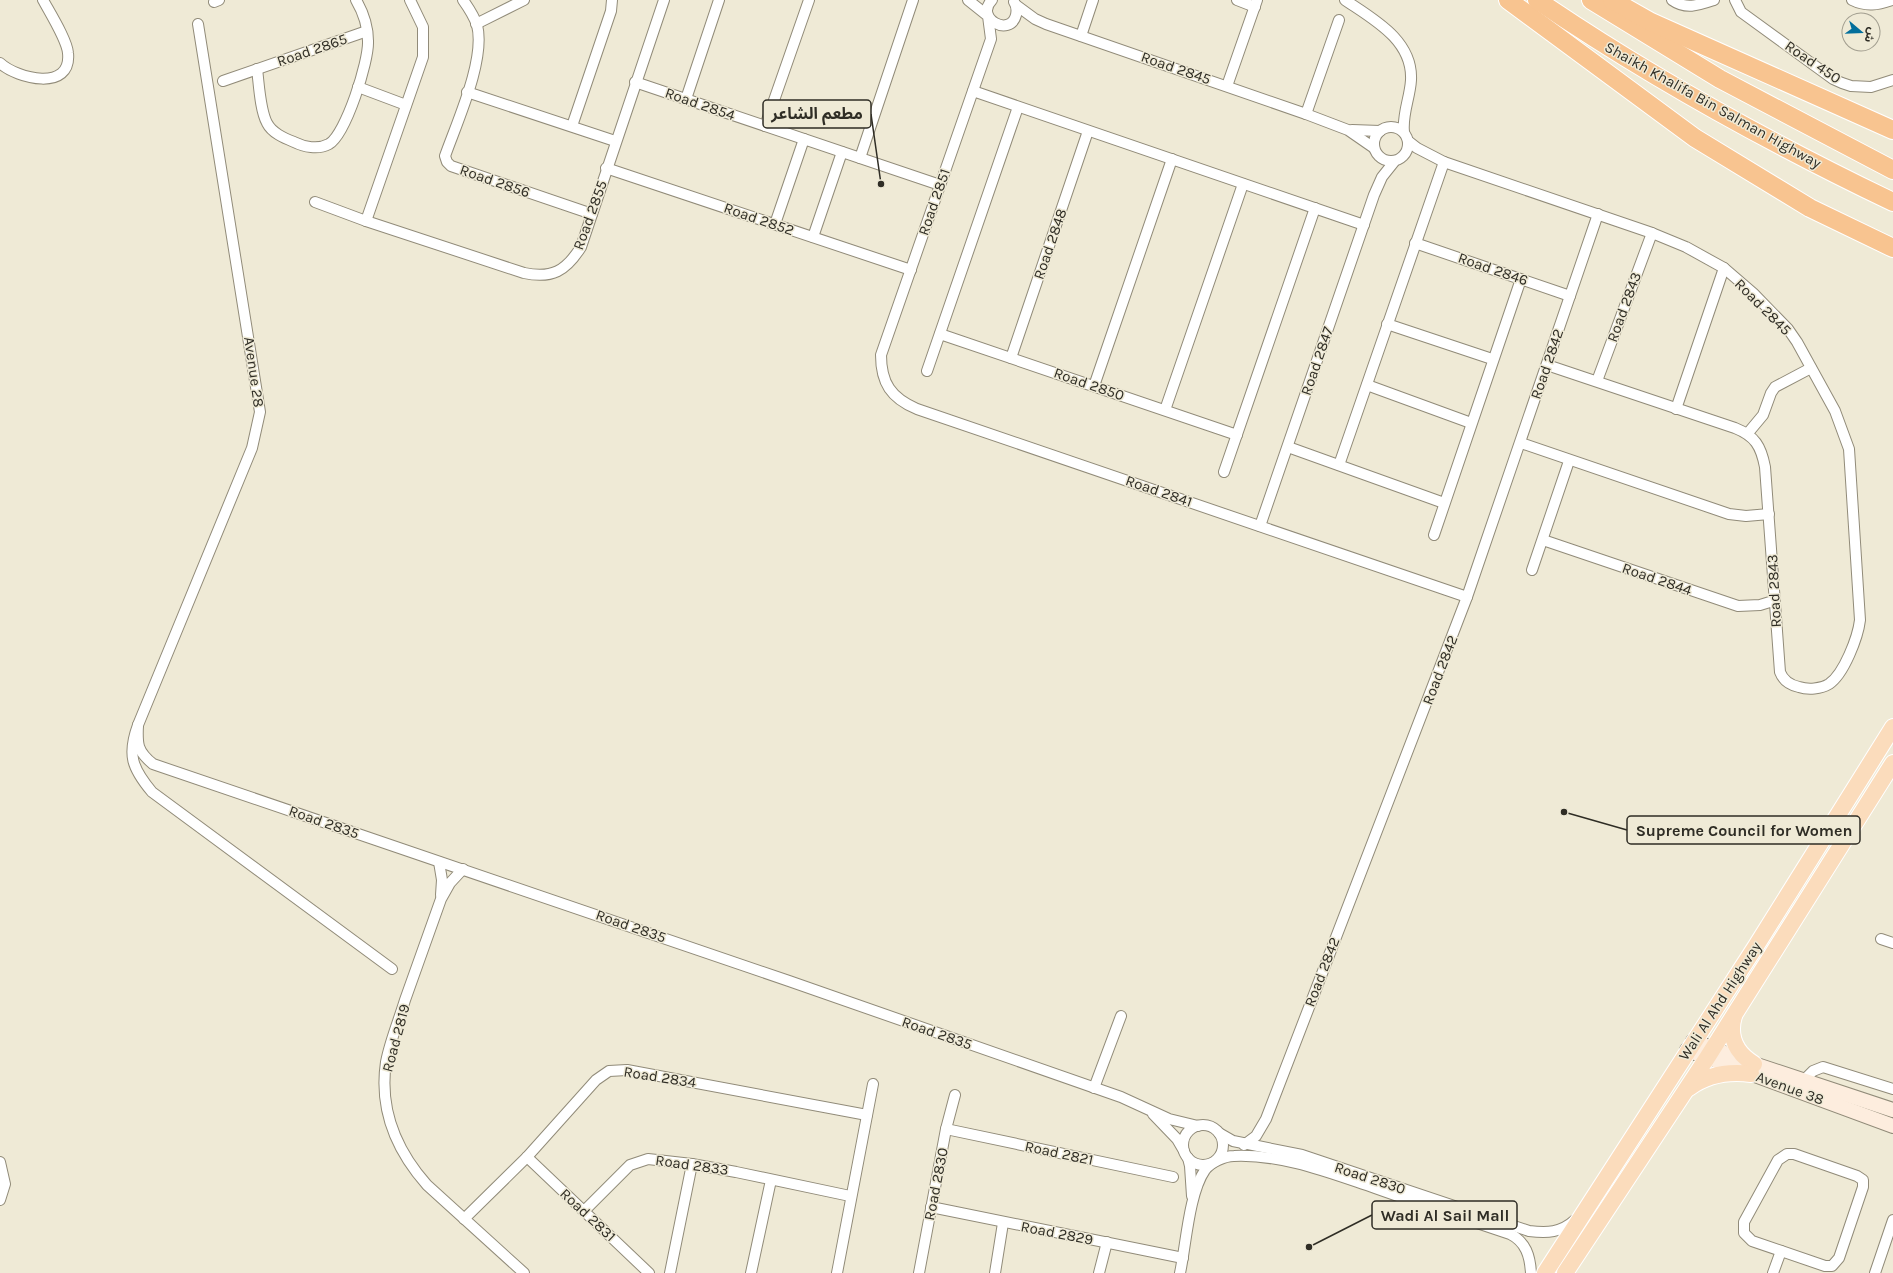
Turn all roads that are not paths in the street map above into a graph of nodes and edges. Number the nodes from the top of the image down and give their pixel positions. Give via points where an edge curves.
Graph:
1 (44, 0) edge
2 (356, 0) edge
3 (410, 0) edge
4 (463, 0) edge
5 (524, 0) edge
6 (612, 0) edge
7 (664, 0) edge
8 (719, 0) edge
9 (809, 0) edge
10 (913, 0) edge
11 (968, 0) edge
12 (992, 0) edge
13 (1093, 0) edge
14 (1237, 0) edge
15 (1345, 0) edge
16 (1508, 0) edge
17 (1537, 0) edge
18 (1591, 0) edge
19 (1612, 0) edge
20 (1672, 0) edge
21 (1714, 0) edge
22 (1735, 0) edge
23 (1852, 0) edge
24 (1892, 0) edge
25 (1014, 2) edge
26 (1256, 3) edge
27 (988, 16) junction
28 (1339, 20) dead end
29 (198, 24) dead end
30 (476, 24) junction
31 (1009, 24) junction
32 (1046, 24) junction
33 (367, 31) junction
34 (1081, 36) junction
35 (988, 49) junction
36 (0, 63) edge
37 (257, 69) junction
38 (1893, 80) edge
39 (223, 81) dead end
40 (635, 82) junction
41 (1228, 86) junction
42 (358, 87) junction
43 (973, 91) junction
44 (467, 92) junction
45 (686, 99) junction
46 (406, 104) junction
47 (1405, 105) junction
48 (1018, 107) junction
49 (1306, 114) junction
50 (572, 126) junction
51 (765, 126) junction
52 (1390, 127) junction
53 (1348, 130) junction
54 (1893, 130) edge
55 (1088, 131) junction
56 (1380, 131) junction
57 (1406, 136) junction
58 (804, 139) junction
59 (615, 141) junction
60 (842, 152) junction
61 (1376, 152) junction
62 (860, 158) junction
63 (1172, 159) junction
64 (1399, 159) junction
65 (1440, 160) junction
66 (606, 168) junction
67 (1893, 170) edge
68 (1243, 184) junction
69 (940, 185) junction
70 (1374, 195) junction
71 (315, 202) dead end
72 (1893, 202) edge
73 (1315, 208) junction
74 (592, 214) junction
75 (1598, 214) junction
76 (366, 221) junction
77 (775, 224) junction
78 (1364, 225) junction
79 (1652, 233) junction
80 (813, 237) junction
81 (1415, 243) junction
82 (1893, 248) edge
83 (1724, 268) junction
84 (911, 270) junction
85 (1521, 279) junction
86 (1570, 296) junction
87 (1388, 324) junction
88 (940, 334) junction
89 (881, 355) joint
90 (1011, 358) junction
91 (1492, 359) junction
92 (1547, 365) junction
93 (1811, 368) junction
94 (928, 371) dead end
95 (1597, 381) junction
96 (1367, 385) junction
97 (1094, 386) junction
98 (1676, 409) junction
99 (1165, 410) junction
100 (1472, 423) junction
101 (1748, 434) junction
102 (1237, 435) junction
103 (1521, 443) junction
104 (1288, 447) junction
105 (1569, 461) junction
106 (1339, 465) junction
107 (1224, 472) dead end
108 (1444, 503) junction
109 (1769, 514) junction
110 (1260, 526) junction
111 (1434, 535) dead end
112 (1543, 540) junction
113 (1532, 570) dead end
114 (1467, 597) junction
115 (1773, 601) junction
116 (1844, 664) joint
117 (138, 725) junction
118 (1893, 727) edge
119 (1893, 763) edge
120 (439, 862) junction
121 (463, 869) junction
122 (441, 899) junction
123 (1881, 939) dead end
124 (1893, 943) edge
125 (392, 969) dead end
126 (1735, 1014) junction
127 (1121, 1016) dead end
128 (1690, 1046) junction
129 (1710, 1053) junction
130 (1752, 1069) junction
131 (1804, 1080) junction
132 (873, 1084) dead end
133 (1094, 1088) junction
134 (1893, 1090) edge
135 (1686, 1091) junction
136 (955, 1095) dead end
137 (1149, 1110) junction
138 (1893, 1110) edge
139 (867, 1115) junction
140 (1266, 1119) junction
141 (1198, 1126) junction
142 (1893, 1126) edge
143 (946, 1129) junction
144 (1218, 1133) junction
145 (1244, 1145) junction
146 (1264, 1152) junction
147 (1186, 1156) junction
148 (527, 1157) junction
149 (0, 1162) edge
150 (1214, 1162) junction
151 (692, 1164) junction
152 (1173, 1177) dead end
153 (771, 1180) junction
154 (850, 1196) junction
155 (0, 1200) edge
156 (1193, 1202) junction
157 (931, 1207) junction
158 (584, 1211) junction
159 (1586, 1211) junction
160 (464, 1219) junction
161 (1893, 1220) edge
162 (1003, 1223) junction
163 (1106, 1242) junction
164 (1784, 1252) junction
165 (1183, 1258) junction
166 (524, 1273) edge
167 (649, 1273) edge
168 (670, 1273) edge
169 (751, 1273) edge
170 (837, 1273) edge
171 (919, 1273) edge
172 (995, 1273) edge
173 (1099, 1273) edge
174 (1180, 1273) edge
175 (1531, 1273) edge
176 (1545, 1273) edge
177 (1565, 1273) edge
178 (1773, 1273) edge
179 (1779, 1273) edge
180 (1875, 1273) edge

1 - 36 street via 68,52 68,62 63,71 56,77 42,79 18,74
2 - 33 street, Road 2865
3 - 46 street via 423,27 424,43 420,67
4 - 30 street, Road 2856
5 - 30 street
6 - 50 street via 611,11
7 - 40 street, Road 2855
8 - 45 street
9 - 51 street
10 - 62 street
11 - 27 street
12 - 27 street via 988,7
13 - 34 street
14 - 26 street
15 - 47 street via 1392,34 1406,54 1411,80
16 - 82 highway via 1695,138 1810,208
17 - 72 highway, Shaikh Khalifa Bin Salman Highway via 1581,30 1762,136
18 - 67 highway, Shaikh Khalifa Bin Salman Highway via 1720,79
19 - 54 highway via 1651,22
20 - 21 street via 1692,6
22 - 38 street, Road 450 via 1741,12 1832,79 1851,86 1871,87
23 - 24 street via 1868,5 1880,5
25 - 31 street via 1017,12
25 - 32 street, Road 2845 via 1035,19
26 - 41 street
27 - 31 street via 994,23
27 - 35 street, Road 2851 via 991,39
28 - 49 street
29 - 117 street, Avenue 28 via 260,412 252,448 244,469
30 - 44 street, Road 2856 via 477,60
31 - 32 street, Road 2845
31 - 35 street, Road 2851 via 999,32
32 - 34 street, Road 2845
33 - 37 street, Road 2865
33 - 42 street, Road 2865 via 366,59
34 - 41 street, Road 2845
35 - 43 street, Road 2851
37 - 39 street, Road 2865
37 - 42 street, Road 2865 via 266,122 271,130 312,148 329,144 339,134
40 - 45 street, Road 2854
40 - 59 street, Road 2855
41 - 49 street, Road 2845
42 - 46 street
43 - 48 street
43 - 69 street, Road 2851
44 - 50 street
44 - 74 street, Road 2856 via 445,156 451,166
45 - 51 street, Road 2854
46 - 76 street
47 - 52 street
47 - 57 street
48 - 55 street
48 - 88 street
49 - 53 street, Road 2845
50 - 59 street
51 - 58 street, Road 2854
52 - 56 street
52 - 57 street via 1398,128
53 - 56 street, Road 2845
53 - 61 street, Road 2845 via 1361,137
55 - 63 street
55 - 90 street, Road 2848
56 - 61 street via 1375,138
57 - 64 street via 1408,150
57 - 65 street, Road 2845 via 1417,148
58 - 60 street, Road 2854
58 - 77 street
59 - 66 street, Road 2855
60 - 62 street, Road 2854
60 - 80 street
61 - 64 street via 1386,160
61 - 70 street, Road 2847 via 1378,176
62 - 69 street, Road 2854
63 - 68 street
63 - 97 street
64 - 65 street, Road 2845
64 - 70 street, Road 2847 via 1382,177
65 - 75 street, Road 2845
65 - 81 street
66 - 74 street, Road 2855
66 - 77 street, Road 2852
68 - 73 street
68 - 99 street
69 - 84 street, Road 2851
70 - 78 street, Road 2847
71 - 76 street, Road 2855
73 - 78 street
73 - 102 street
74 - 76 street, Road 2855 via 581,247 572,261 564,268 539,276
75 - 79 street, Road 2845
75 - 86 street, Road 2842
77 - 80 street, Road 2852
78 - 104 street, Road 2847
79 - 83 street, Road 2845 via 1686,247
79 - 95 street, Road 2843
80 - 84 street, Road 2852
81 - 85 street, Road 2846
81 - 87 street
83 - 93 street, Road 2845 via 1788,329
83 - 98 street
84 - 89 street, Road 2851
85 - 86 street, Road 2846
85 - 91 street
86 - 92 street, Road 2842
87 - 91 street
87 - 96 street
88 - 90 street, Road 2850
88 - 94 street
89 - 110 street, Road 2841 via 881,369 885,382 904,404
90 - 97 street, Road 2850
91 - 100 street
92 - 95 street
92 - 103 street, Road 2842
93 - 101 street via 1775,387 1762,415
93 - 116 street, Road 2845 via 1835,411 1849,449 1860,620 1857,636
95 - 98 street
96 - 100 street
96 - 106 street
97 - 99 street, Road 2850
98 - 101 street
99 - 102 street, Road 2850
100 - 108 street
101 - 109 street, Road 2843 via 1763,454
102 - 107 street
103 - 105 street
103 - 114 street, Road 2842
104 - 106 street
104 - 110 street, Road 2847
105 - 109 street via 1729,514
105 - 112 street
106 - 108 street
108 - 111 street
109 - 115 street, Road 2843
110 - 114 street, Road 2841
112 - 113 street
112 - 115 street, Road 2844 via 1738,606 1754,606
114 - 140 street, Road 2842
115 - 116 street, Road 2843 via 1780,672 1786,681 1803,688 1821,687 1830,683
117 - 120 street, Road 2835 via 139,748 143,756 153,764
117 - 125 street, Avenue 28 via 131,755 141,780 152,792
118 - 128 main road, Wali Al Ahd Highway
119 - 126 main road, Wali Al Ahd Highway
120 - 121 street, Road 2835
120 - 122 street, Road 2819 via 442,880
121 - 122 street, Road 2819 via 450,883
121 - 133 street, Road 2835
122 - 160 street, Road 2819 via 393,1036 386,1061 384,1086 386,1110 402,1152 413,1169
123 - 124 street
126 - 129 main road, Wali Al Ahd Highway
126 - 130 main road via 1732,1028 1734,1042
127 - 133 street
128 - 129 street, Avenue 38
128 - 159 main road, Wali Al Ahd Highway
129 - 130 street, Avenue 38
129 - 135 main road, Wali Al Ahd Highway
130 - 131 street, Avenue 38
130 - 135 main road via 1717,1074
130 - 142 street, Avenue 38
131 - 134 street via 1813,1071 1823,1067
131 - 138 street, Avenue 38
132 - 139 street
133 - 137 street, Road 2835
135 - 177 main road, Wali Al Ahd Highway
136 - 143 street, Road 2830
137 - 141 street, Road 2835 via 1169,1119
137 - 147 street, Road 2835 via 1178,1139
139 - 148 street, Road 2834 via 618,1070 608,1071 596,1080
139 - 154 street
140 - 145 street, Road 2842 via 1256,1136
140 - 146 street, Road 2842
141 - 144 street via 1209,1126
141 - 147 street via 1185,1137
143 - 152 street, Road 2821
143 - 157 street, Road 2830
144 - 145 street, Road 2830
144 - 150 street via 1222,1137 1223,1148
145 - 146 street, Road 2830
146 - 150 street, Road 2830 via 1232,1156
146 - 159 street, Road 2830 via 1302,1155 1529,1231 1560,1230
146 - 175 street, Road 2830 via 1510,1234 1518,1238 1528,1250
147 - 150 street via 1197,1164
147 - 156 street via 1190,1166
148 - 158 street, Road 2831
148 - 160 street, Road 2834
149 - 155 street via 5,1184
150 - 156 street via 1205,1170
151 - 153 street, Road 2833
151 - 158 street, Road 2833 via 657,1159 639,1161 625,1170
151 - 168 street
153 - 154 street, Road 2833
153 - 169 street
154 - 170 street
156 - 165 street
157 - 162 street, Road 2829
157 - 171 street, Road 2830
158 - 167 street, Road 2831
159 - 176 main road, Wali Al Ahd Highway
160 - 166 street, Road 2819
161 - 180 street
162 - 163 street, Road 2829
162 - 172 street
163 - 165 street, Road 2829
163 - 173 street
164 - 164 street via 1825,1266 1835,1264 1864,1184 1860,1178 1794,1154 1781,1157 1744,1222 1743,1230 1748,1239
164 - 178 street
164 - 179 street
165 - 174 street

